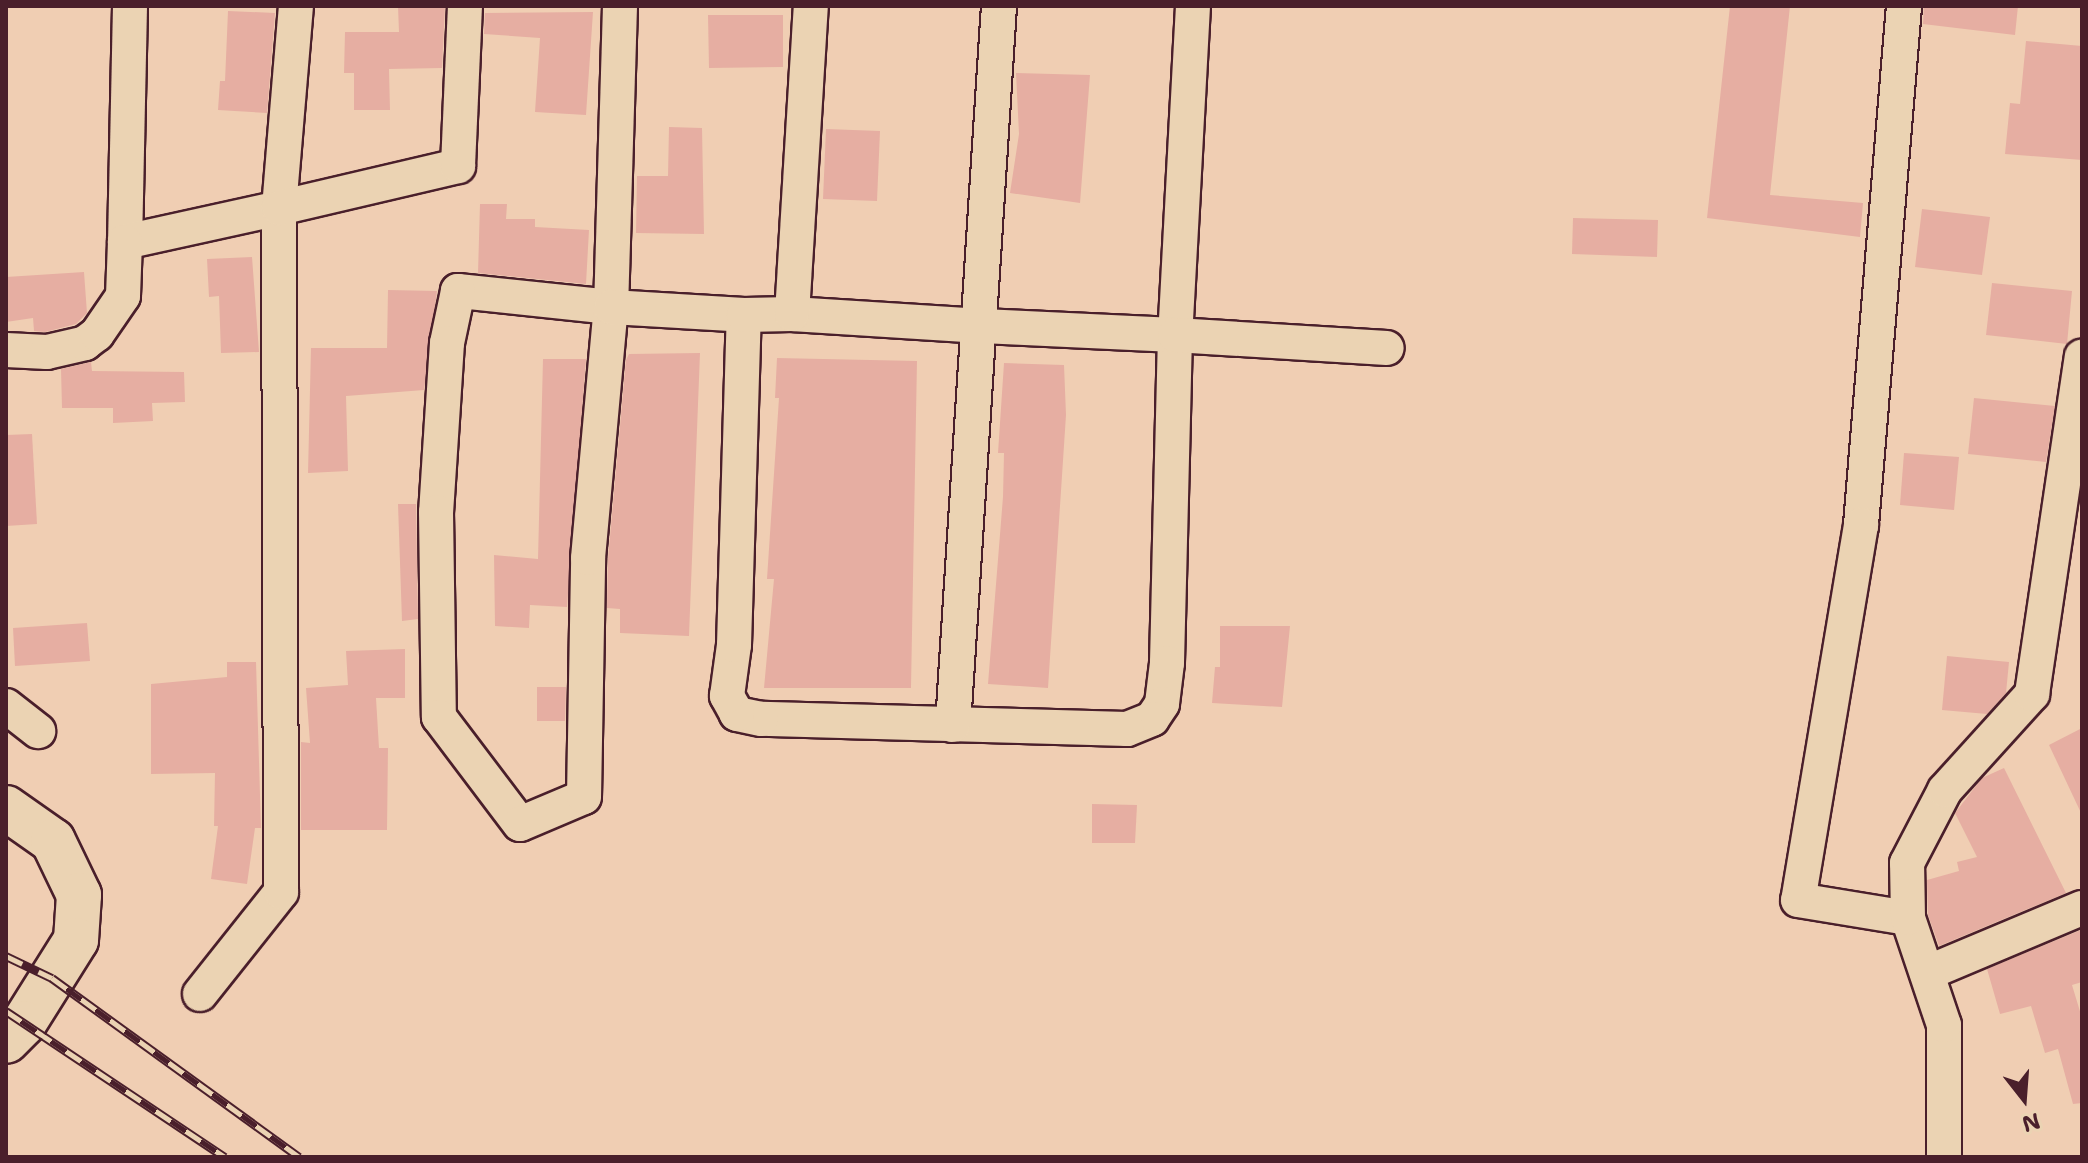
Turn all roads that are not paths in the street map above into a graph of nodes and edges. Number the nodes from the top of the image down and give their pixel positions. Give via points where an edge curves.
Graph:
1 (130, 6) edge
2 (296, 6) edge
3 (465, 6) edge
4 (620, 6) edge
5 (811, 6) edge
6 (999, 6) edge
7 (1193, 6) edge
8 (1904, 6) edge
9 (279, 208) junction
10 (125, 242) junction
11 (611, 307) junction
12 (792, 314) junction
13 (744, 315) junction
14 (982, 326) junction
15 (1175, 335) junction
16 (1387, 348) dead end
17 (6, 350) edge
18 (2082, 357) edge
19 (2070, 540) edge
20 (6, 706) edge
21 (953, 725) junction
22 (38, 731) dead end
23 (6, 808) edge
24 (2082, 908) edge
25 (1908, 918) junction
26 (1927, 973) junction
27 (200, 994) dead end
28 (6, 1041) edge
29 (1944, 1157) edge

1 - 10 street
2 - 9 street
3 - 9 street via 458,166
4 - 11 street
5 - 12 street
6 - 14 street
7 - 15 street
8 - 25 street via 1861,525 1798,900
9 - 10 street
9 - 27 street via 281,892
10 - 17 street via 123,296 97,334 85,343 47,352
11 - 11 street via 588,558 584,797 520,824 439,717 436,512 447,343 458,291
11 - 13 street
12 - 13 street
12 - 14 street
13 - 21 street via 734,645 727,696 737,714 761,719
14 - 15 street
14 - 21 street
15 - 16 street
15 - 21 street via 1162,704 1152,719 1127,729
18 - 19 street
19 - 25 street via 2032,694 1945,790 1907,863
20 - 22 street
23 - 28 street via 53,841 79,895 76,940 24,1023
24 - 26 street
25 - 26 street
26 - 29 street via 1944,1025

